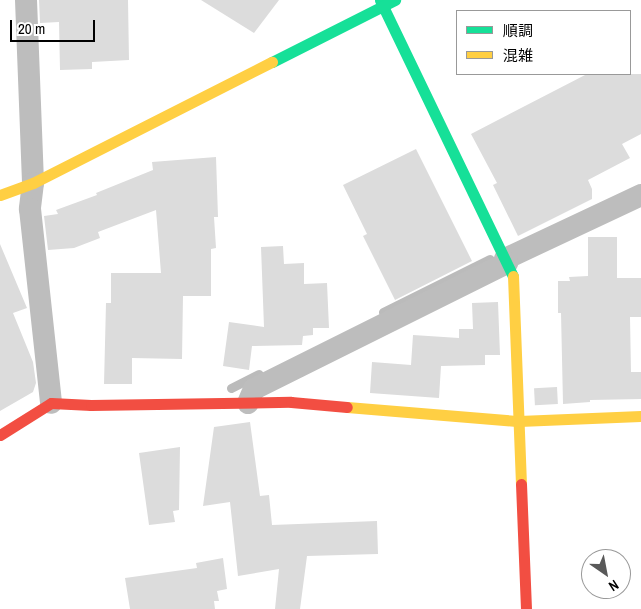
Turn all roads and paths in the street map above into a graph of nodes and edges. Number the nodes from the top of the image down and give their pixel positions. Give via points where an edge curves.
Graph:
1 (26, 0) edge
2 (395, 0) edge
3 (382, 3) edge
4 (33, 183) junction
5 (641, 195) edge
6 (0, 196) edge
7 (506, 261) junction
8 (51, 403) junction
9 (248, 403) junction
10 (641, 416) edge
11 (519, 421) junction
12 (0, 436) edge
13 (526, 609) edge

1 - 4 street
2 - 3 street
3 - 4 street
3 - 7 street
4 - 6 street
4 - 8 street via 30,209
5 - 7 street
7 - 9 street via 254,390
7 - 11 street via 513,276
8 - 9 street
8 - 12 street
9 - 11 street via 291,402
10 - 11 street
11 - 13 street

